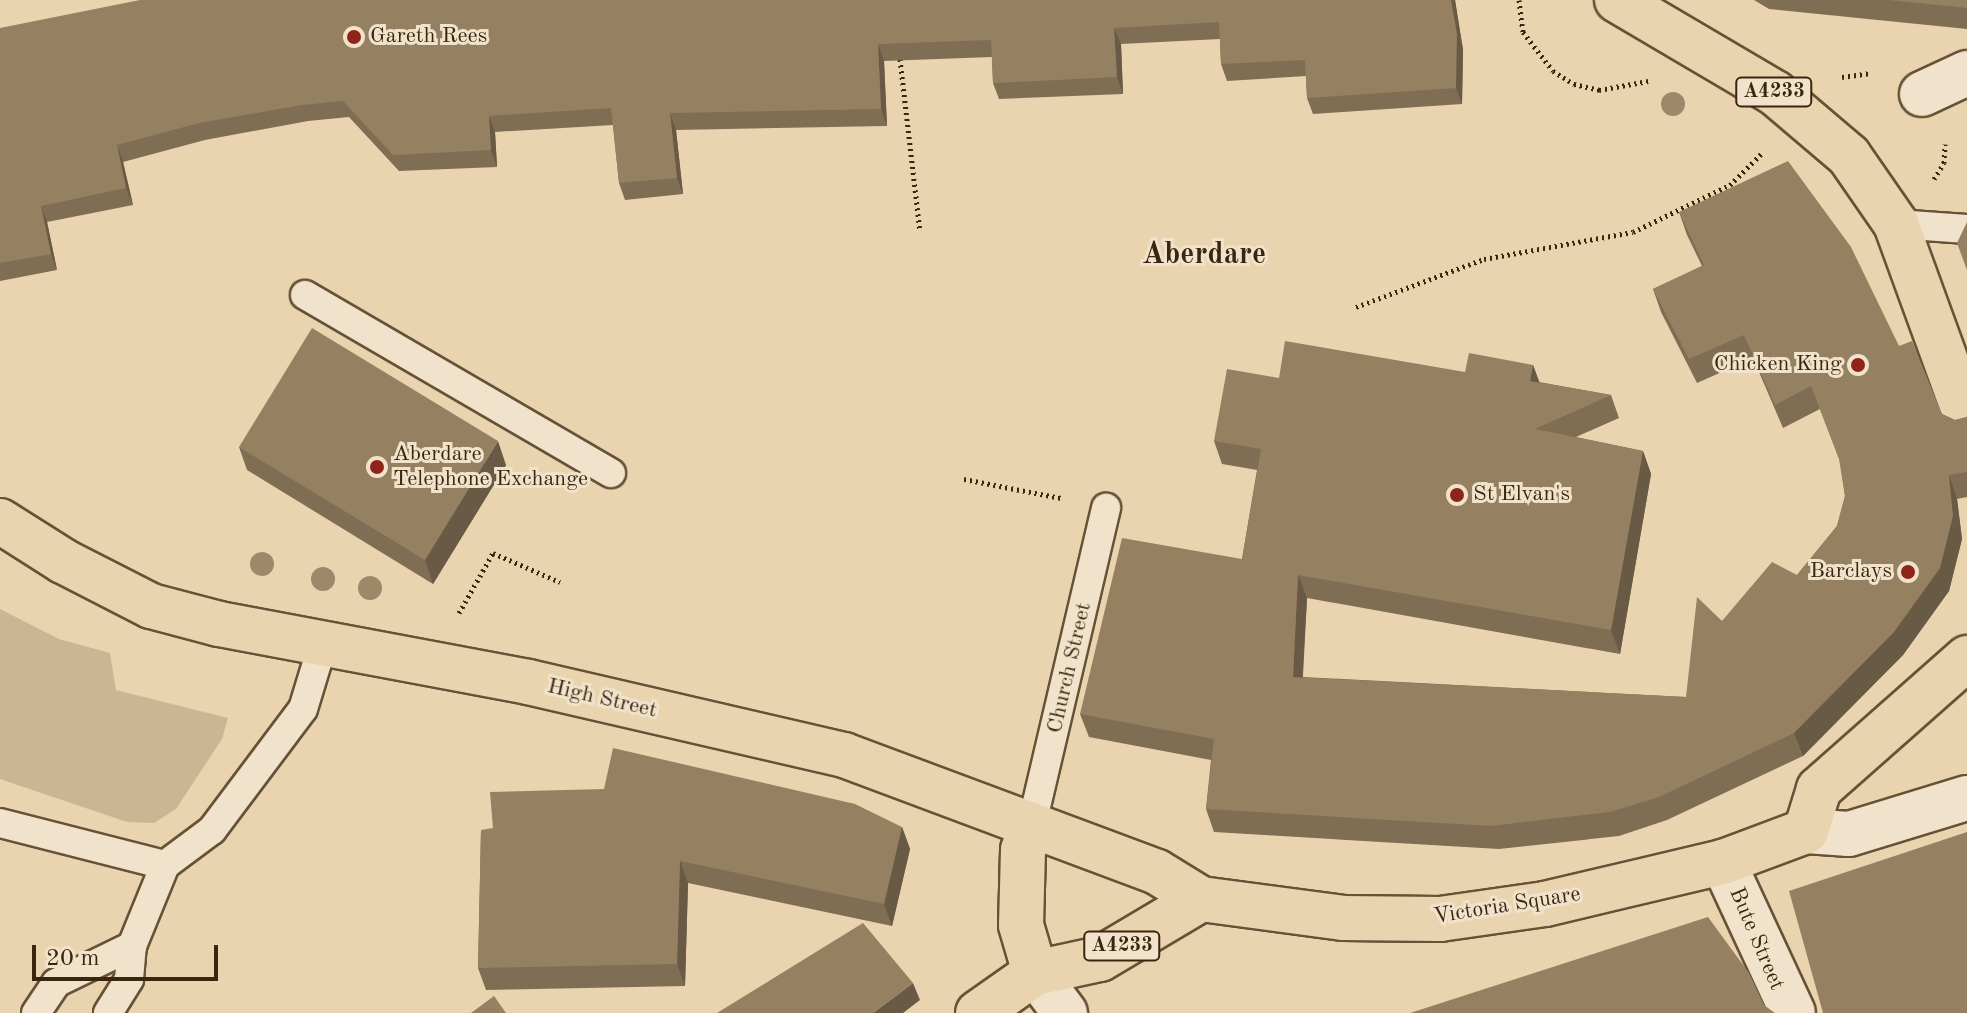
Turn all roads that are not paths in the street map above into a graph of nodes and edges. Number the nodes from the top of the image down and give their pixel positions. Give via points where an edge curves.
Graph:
1 (1617, 0) edge
2 (1967, 73) edge
3 (1922, 94) dead end
4 (1896, 224) junction
5 (1967, 229) edge
6 (305, 295) dead end
7 (1967, 419) edge
8 (611, 473) dead end
9 (1106, 508) dead end
10 (0, 521) edge
11 (323, 643) junction
12 (1967, 658) edge
13 (1967, 798) edge
14 (0, 823) edge
15 (1031, 828) junction
16 (1806, 831) junction
17 (1723, 862) junction
18 (165, 865) junction
19 (1201, 899) junction
20 (132, 946) junction
21 (1035, 973) junction
22 (36, 1013) edge
23 (108, 1013) edge
24 (978, 1013) edge
25 (1065, 1013) edge
26 (1793, 1013) edge

1 - 4 main road, A4233 via 1798,109 1849,156
2 - 3 street
4 - 5 lane
4 - 7 main road, A4233
6 - 8 lane
9 - 15 lane, Church Street
10 - 11 main road, High Street via 151,606
11 - 15 main road, High Street via 528,682 844,755
11 - 18 lane via 303,709 212,830
12 - 16 main road via 1819,789
13 - 16 street, Victoria Square via 1849,834
14 - 18 lane
15 - 19 main road, High Street via 1157,872
15 - 21 main road via 1023,850 1021,925
16 - 17 main road, Victoria Square
17 - 19 main road, Victoria Square via 1545,904 1440,919 1343,918
17 - 26 street, Bute Street
18 - 20 lane
19 - 21 main road, A4233 via 1100,959
20 - 22 lane via 56,983
20 - 23 lane via 129,979
21 - 24 main road, A4233
21 - 25 street

